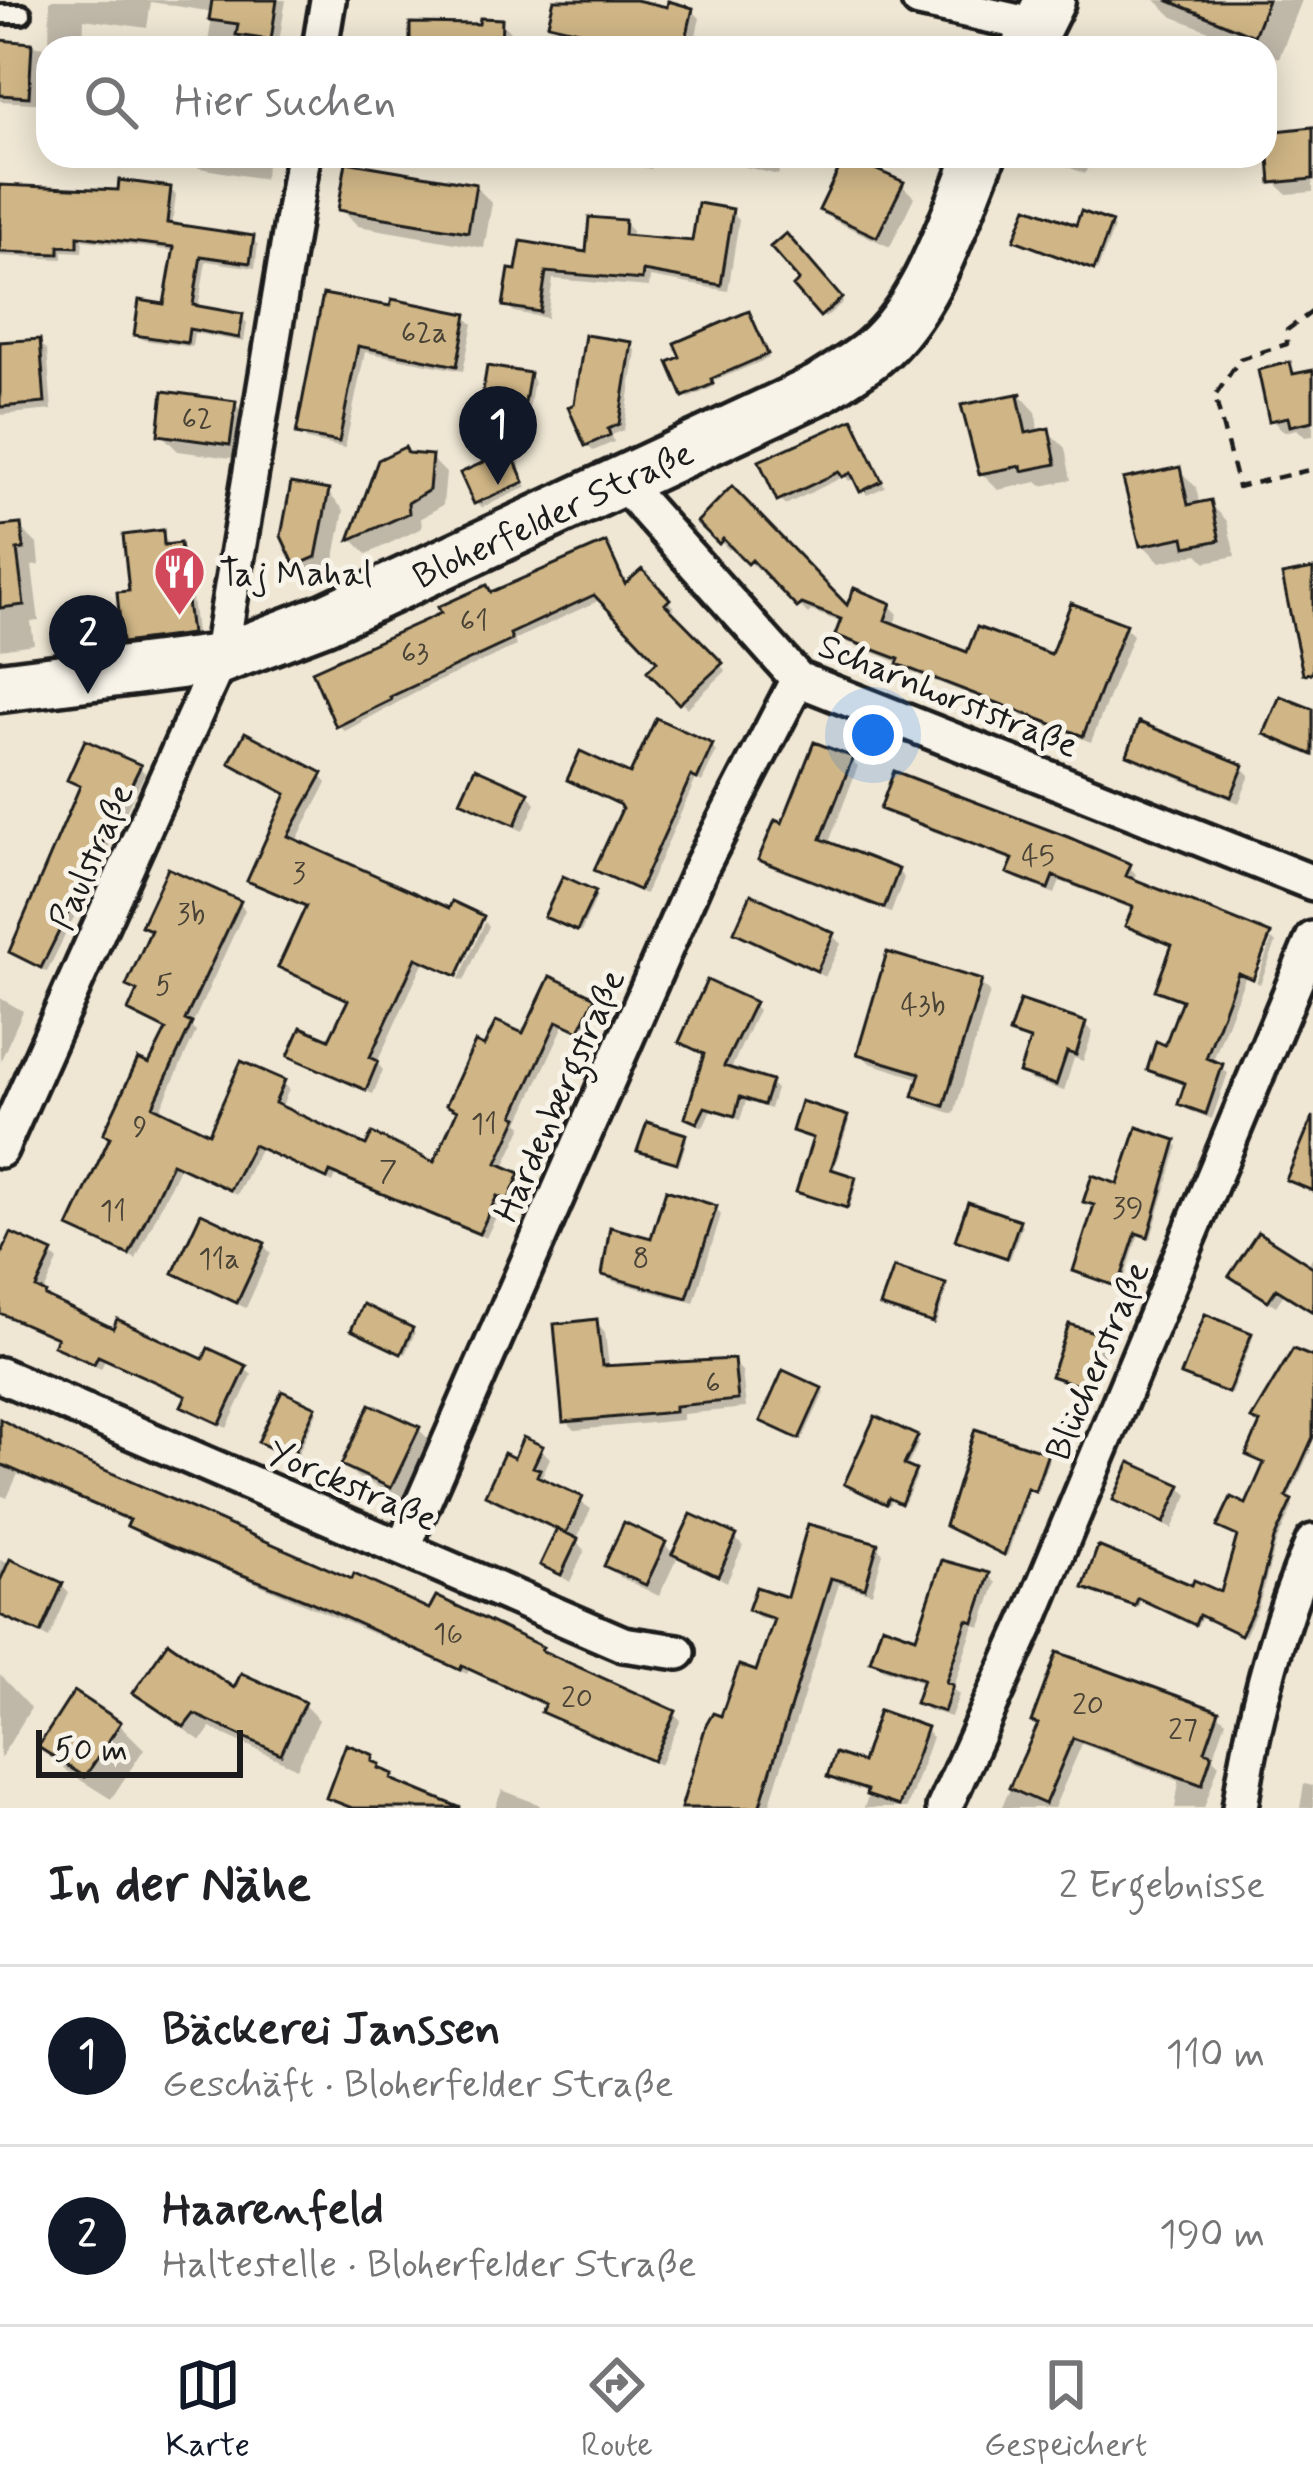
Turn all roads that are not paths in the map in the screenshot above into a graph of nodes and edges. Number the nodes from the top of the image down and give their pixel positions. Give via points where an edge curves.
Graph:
1 (328, 0) edge
2 (919, 0) edge
3 (0, 14) edge
4 (22, 14) dead end
5 (1036, 26) edge
6 (322, 36) edge
7 (301, 168) edge
8 (975, 168) edge
9 (622, 482) junction
10 (220, 659) junction
11 (797, 679) junction
12 (0, 687) edge
13 (1313, 883) edge
14 (1313, 939) edge
15 (0, 1150) edge
16 (0, 1375) edge
17 (1313, 1542) edge
18 (403, 1548) junction
19 (678, 1652) dead end
20 (944, 1808) edge
21 (1240, 1808) edge

1 - 6 street
2 - 5 street
3 - 4 lane
7 - 10 street, Paulstraße
8 - 9 street, Bloherfelder Straße via 938,258 875,351 819,389
9 - 10 street, Bloherfelder Straße via 325,620
9 - 11 street, Scharnhorststraße
10 - 12 street, Bloherfelder Straße
10 - 15 street, Paulstraße
11 - 13 street, Scharnhorststraße
11 - 18 street, Hardenbergstraße via 701,867
14 - 20 street, Blücherstraße
16 - 18 street, Yorckstraße
17 - 21 street via 1250,1741
18 - 19 street, Yorckstraße via 623,1644

